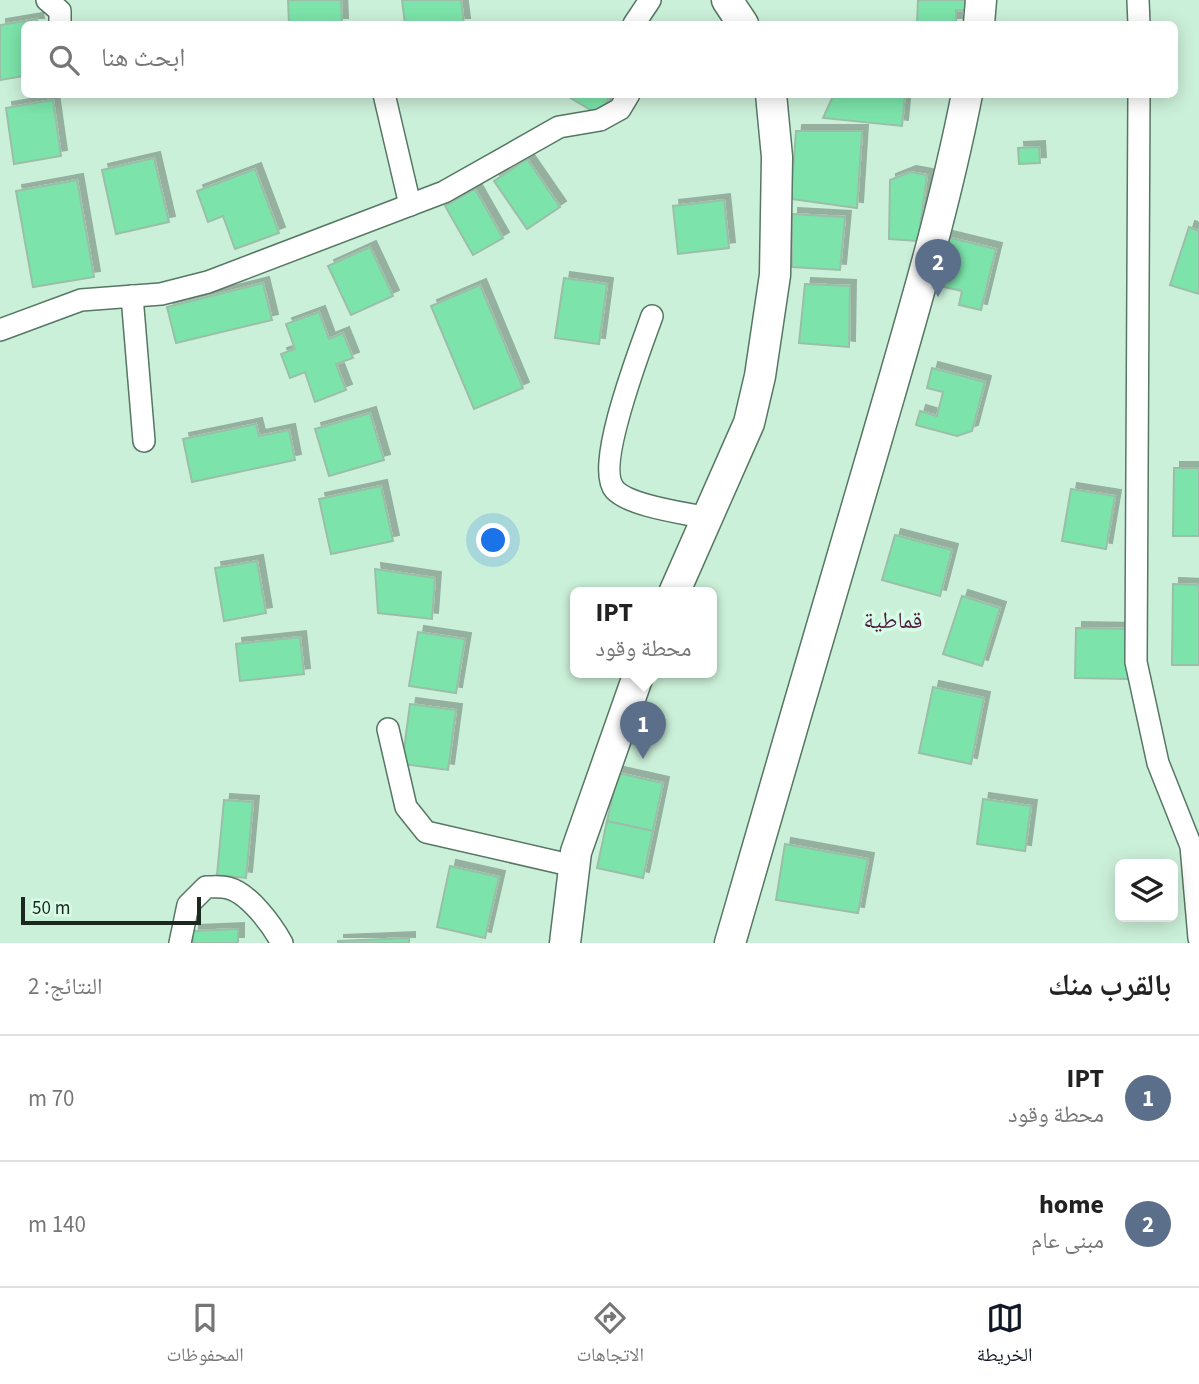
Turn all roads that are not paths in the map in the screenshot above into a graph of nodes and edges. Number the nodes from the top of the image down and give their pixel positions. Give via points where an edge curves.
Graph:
1 (47, 0) edge
2 (650, 0) edge
3 (727, 0) edge
4 (981, 0) edge
5 (1138, 0) edge
6 (60, 21) edge
7 (636, 21) edge
8 (741, 21) edge
9 (979, 21) edge
10 (1139, 21) edge
11 (385, 98) edge
12 (627, 98) edge
13 (771, 98) edge
14 (966, 98) edge
15 (1139, 98) edge
16 (410, 205) junction
17 (132, 296) junction
18 (652, 316) dead end
19 (0, 330) edge
20 (144, 441) dead end
21 (707, 518) junction
22 (677, 587) edge
23 (637, 678) edge
24 (388, 729) dead end
25 (1195, 850) edge
26 (574, 866) junction
27 (1199, 938) edge
28 (180, 943) edge
29 (282, 943) edge
30 (565, 943) edge
31 (730, 943) edge

1 - 6 street via 60,11
2 - 7 street
3 - 8 main road
4 - 9 main road
5 - 10 street
11 - 16 street
12 - 16 street via 620,109 600,120 559,127 444,192
13 - 21 main road via 777,157 775,275 764,351 749,423
14 - 31 main road via 952,170 911,318
15 - 25 street via 1136,662 1158,763
16 - 17 street via 208,282
17 - 19 street via 81,300
17 - 20 street
18 - 21 street via 611,441 610,480 628,499
21 - 22 main road
23 - 26 main road
24 - 26 street via 406,807 426,832
25 - 27 street
26 - 30 main road
28 - 29 street via 188,905 206,887 230,888 247,900

